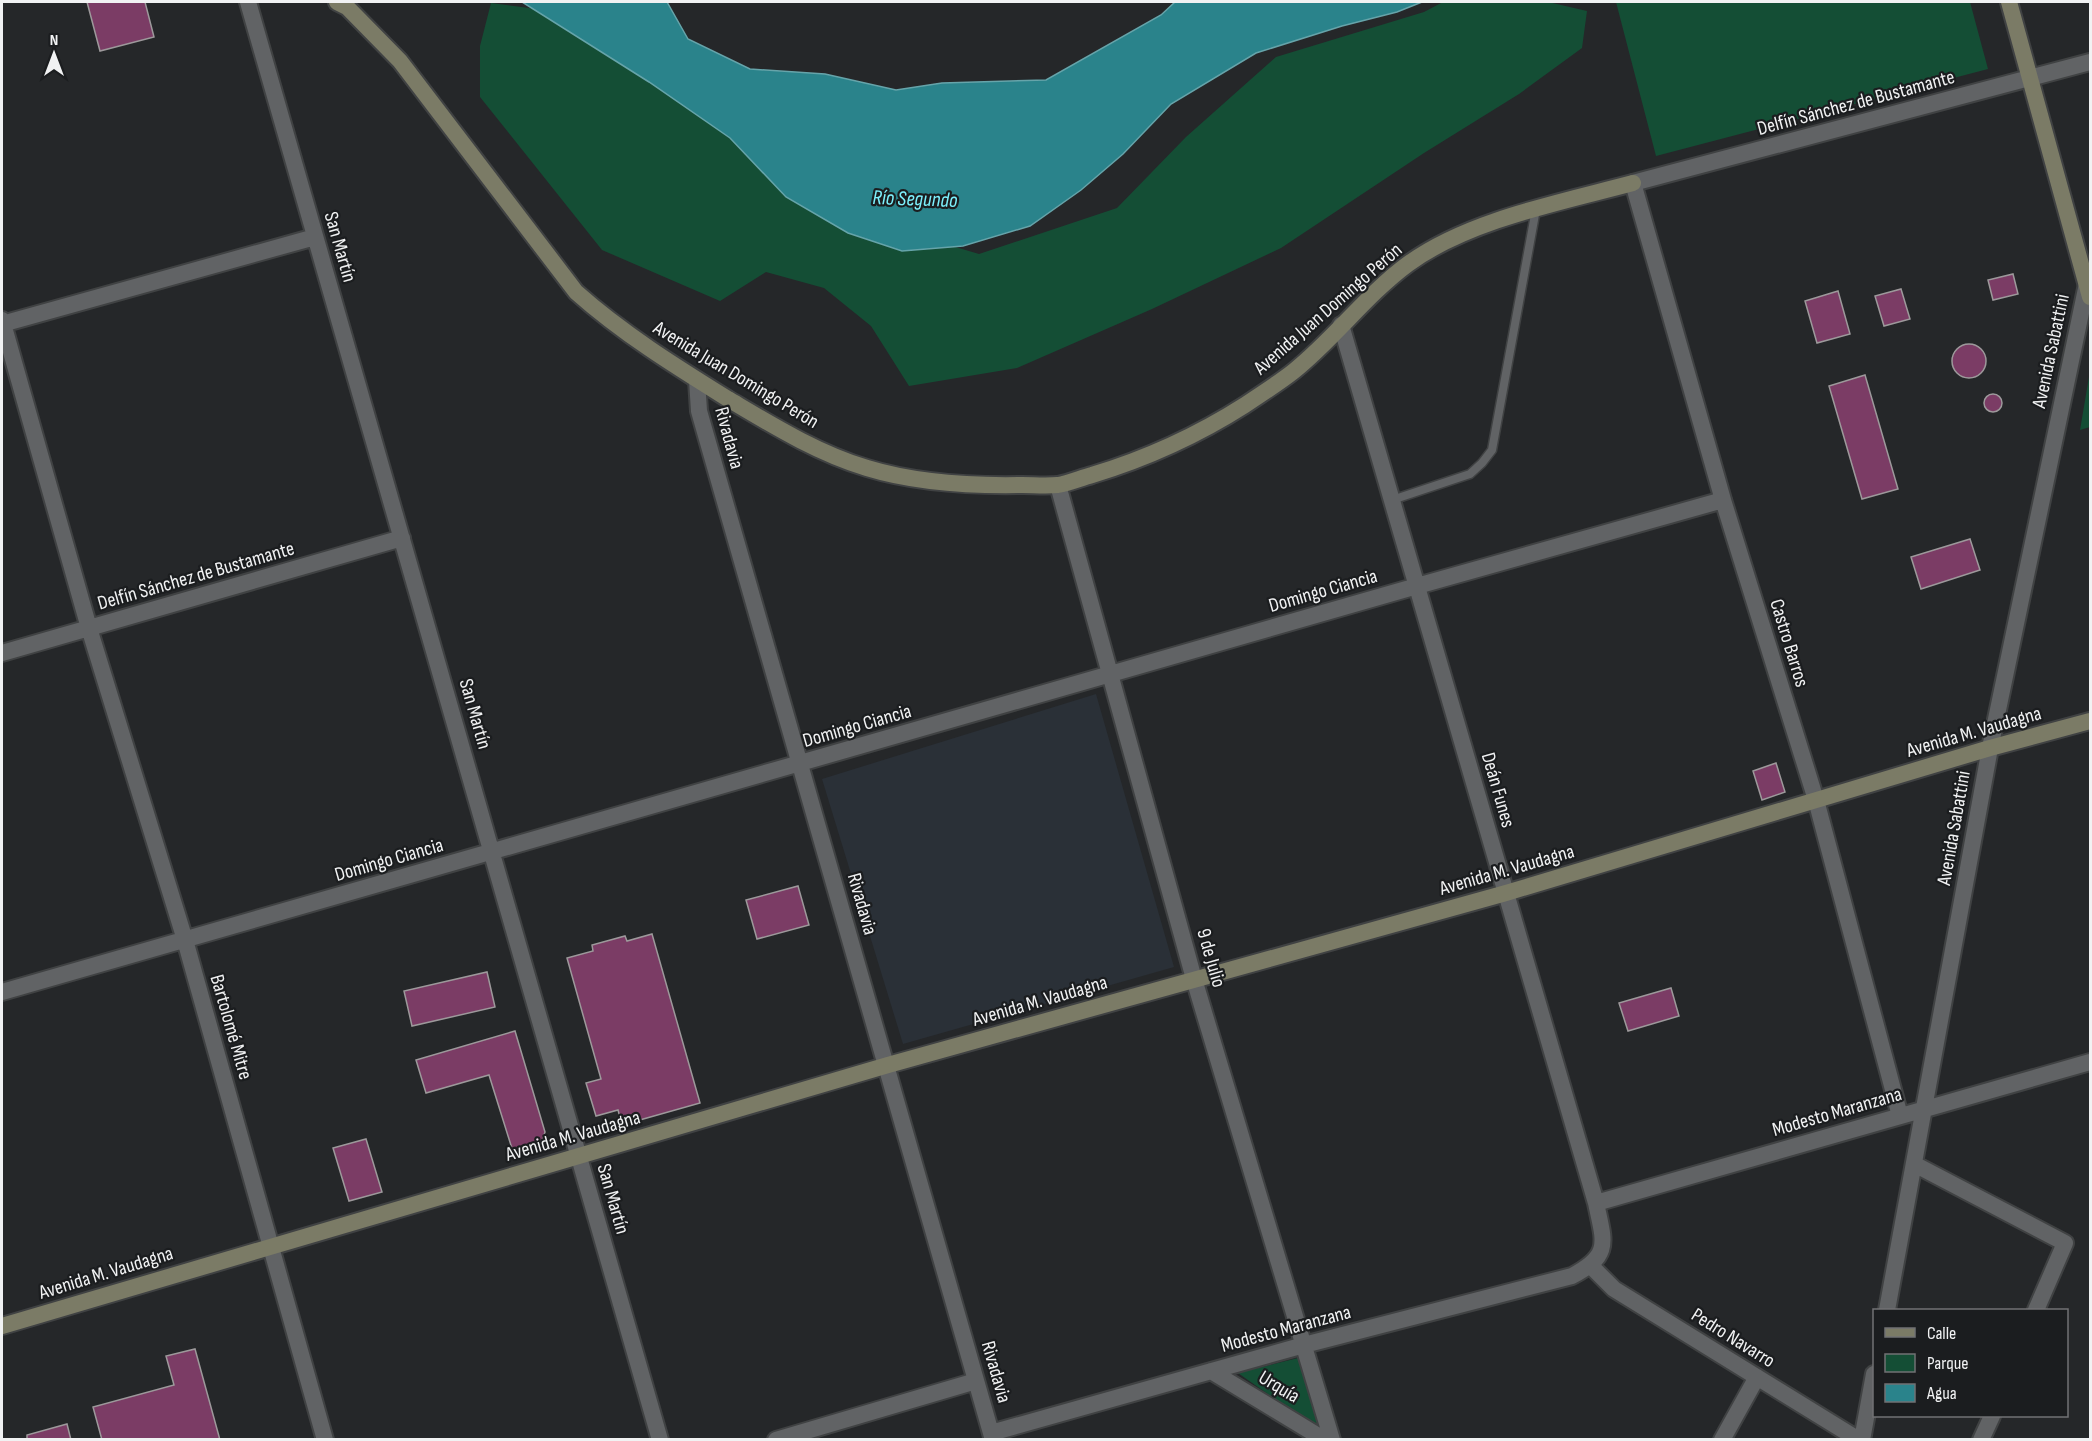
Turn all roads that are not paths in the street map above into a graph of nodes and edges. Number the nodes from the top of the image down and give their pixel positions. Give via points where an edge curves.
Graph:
1 (248, 2) edge
2 (2009, 2) edge
3 (339, 3) edge
4 (2091, 62) edge
5 (2030, 79) junction
6 (1633, 183) junction
7 (1536, 209) junction
8 (315, 237) junction
9 (2089, 290) edge
10 (2, 323) edge
11 (1341, 325) junction
12 (697, 380) junction
13 (1058, 485) junction
14 (1392, 500) junction
15 (1723, 500) junction
16 (402, 538) junction
17 (1417, 586) junction
18 (89, 628) junction
19 (2, 653) edge
20 (1111, 675) junction
21 (2091, 721) edge
22 (1990, 748) junction
23 (799, 765) junction
24 (1816, 800) junction
25 (493, 852) junction
26 (1506, 893) junction
27 (185, 940) junction
28 (1194, 979) junction
29 (2, 992) edge
30 (2091, 1062) edge
31 (888, 1065) junction
32 (1924, 1109) junction
33 (1900, 1116) junction
34 (580, 1157) junction
35 (1914, 1164) junction
36 (1596, 1203) junction
37 (271, 1246) junction
38 (1591, 1266) junction
39 (1887, 1309) edge
40 (2037, 1309) edge
41 (2, 1326) edge
42 (1304, 1345) junction
43 (1211, 1371) junction
44 (1757, 1377) junction
45 (976, 1381) junction
46 (1873, 1383) edge
47 (1992, 1417) edge
48 (992, 1436) edge
49 (326, 1440) edge
50 (660, 1440) edge
51 (776, 1440) edge
52 (1325, 1440) edge
53 (1332, 1440) edge
54 (1722, 1440) edge
55 (1861, 1440) edge
56 (1981, 1440) edge

1 - 8 street, San Martín
2 - 5 main road
3 - 12 main road, Avenida Juan Domingo Perón via 400,61 576,292 608,320
4 - 5 street, Delfín Sánchez de Bustamante
5 - 6 street, Delfín Sánchez de Bustamante
5 - 9 main road
6 - 7 main road, Avenida Juan Domingo Perón
6 - 15 street, Castro Barros
7 - 11 main road, Avenida Juan Domingo Perón via 1473,230 1410,263
7 - 14 lane via 1492,450 1470,474
8 - 10 street
8 - 16 street, San Martín
9 - 22 street, Avenida Sabattini
10 - 18 street, Bartolomé Mitre
11 - 13 main road, Avenida Juan Domingo Perón via 1294,371 1243,406 1179,442 1123,466
11 - 14 street, Deán Funes
12 - 13 main road, Avenida Juan Domingo Perón via 780,430 868,468 987,486
12 - 23 street, Rivadavia via 699,411
13 - 20 street, 9 de Julio
14 - 17 street, Deán Funes
15 - 17 street, Domingo Ciancia
15 - 24 street, Castro Barros
16 - 18 street, Delfín Sánchez de Bustamante
16 - 25 street, San Martín
17 - 20 street, Domingo Ciancia
17 - 26 street, Deán Funes
18 - 19 street, Delfín Sánchez de Bustamante
18 - 27 street, Bartolomé Mitre
20 - 23 street, Domingo Ciancia
20 - 28 street, 9 de Julio
21 - 22 main road, Avenida M. Vaudagna
22 - 24 main road, Avenida M. Vaudagna
22 - 32 street, Avenida Sabattini
23 - 25 street, Domingo Ciancia
23 - 31 street, Rivadavia
24 - 26 main road, Avenida M. Vaudagna
24 - 33 street, Castro Barros
25 - 27 street, Domingo Ciancia
25 - 34 street, San Martín
26 - 28 main road, Avenida M. Vaudagna
26 - 36 street, Deán Funes
27 - 29 street, Domingo Ciancia
27 - 37 street, Bartolomé Mitre
28 - 31 main road, Avenida M. Vaudagna
28 - 42 street, 9 de Julio
30 - 32 street, Modesto Maranzana
31 - 34 main road, Avenida M. Vaudagna
31 - 45 street, Rivadavia
32 - 33 street, Modesto Maranzana
32 - 35 street, Avenida Sabattini
33 - 36 street, Modesto Maranzana
34 - 37 main road, Avenida M. Vaudagna
34 - 50 street, San Martín
35 - 39 street, Avenida Sabattini
35 - 40 street via 2065,1243
36 - 38 street, Deán Funes via 1602,1251
37 - 41 main road, Avenida M. Vaudagna
37 - 49 street, Bartolomé Mitre
38 - 42 street, Modesto Maranzana via 1572,1276
38 - 44 street, Pedro Navarro via 1614,1289
42 - 43 street, Modesto Maranzana
42 - 53 street, 9 de Julio
43 - 48 street, Modesto Maranzana
43 - 52 street, Urquía
44 - 54 street
44 - 55 street, Pedro Navarro
45 - 48 street, Rivadavia
45 - 51 street
46 - 55 street
47 - 56 street

